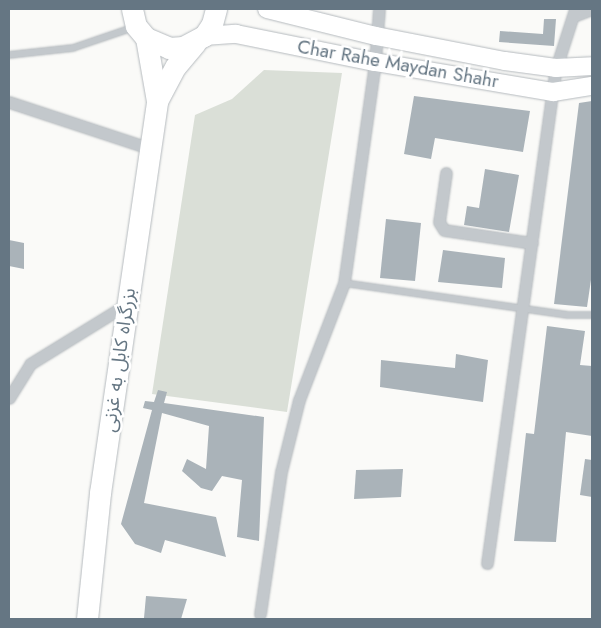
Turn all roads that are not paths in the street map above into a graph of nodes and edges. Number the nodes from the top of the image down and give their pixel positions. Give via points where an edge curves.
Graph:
1 (216, 9) edge
2 (267, 9) edge
3 (379, 9) edge
4 (592, 9) edge
5 (575, 12) edge
6 (138, 24) edge
7 (376, 36) junction
8 (199, 39) junction
9 (9, 55) edge
10 (375, 62) junction
11 (592, 66) edge
12 (556, 68) junction
13 (592, 86) edge
14 (553, 92) junction
15 (157, 101) junction
16 (9, 102) edge
17 (149, 148) junction
18 (446, 173) dead end
19 (532, 243) junction
20 (344, 283) junction
21 (127, 304) junction
22 (522, 309) junction
23 (592, 315) edge
24 (9, 398) edge
25 (488, 562) dead end
26 (260, 614) dead end
27 (87, 619) edge

1 - 8 highway, بزرگراه کابل به غزنی via 212,24
2 - 7 main road
3 - 7 street
4 - 5 street
5 - 12 street
6 - 8 highway via 170,48
6 - 9 lane via 73,48
6 - 15 highway, بزرگراه کابل به غزنی
7 - 10 street
7 - 12 main road
8 - 10 main road, Char Rahe Maydan Shahr via 236,34
8 - 15 highway, بزرگراه کابل به غزنی via 176,66
10 - 14 main road, Char Rahe Maydan Shahr
10 - 20 street
11 - 12 main road
12 - 14 street
13 - 14 main road, Char Rahe Maydan Shahr
14 - 19 street
15 - 17 highway, بزرگراه کابل به غزنی
16 - 17 street
17 - 21 highway, بزرگراه کابل به غزنی
18 - 19 street via 440,222 444,230
19 - 22 street
20 - 22 lane
20 - 26 street via 298,400 281,472
21 - 24 street via 30,364
21 - 27 highway, بزرگراه کابل به غزنی via 100,493
22 - 23 lane
22 - 25 street

